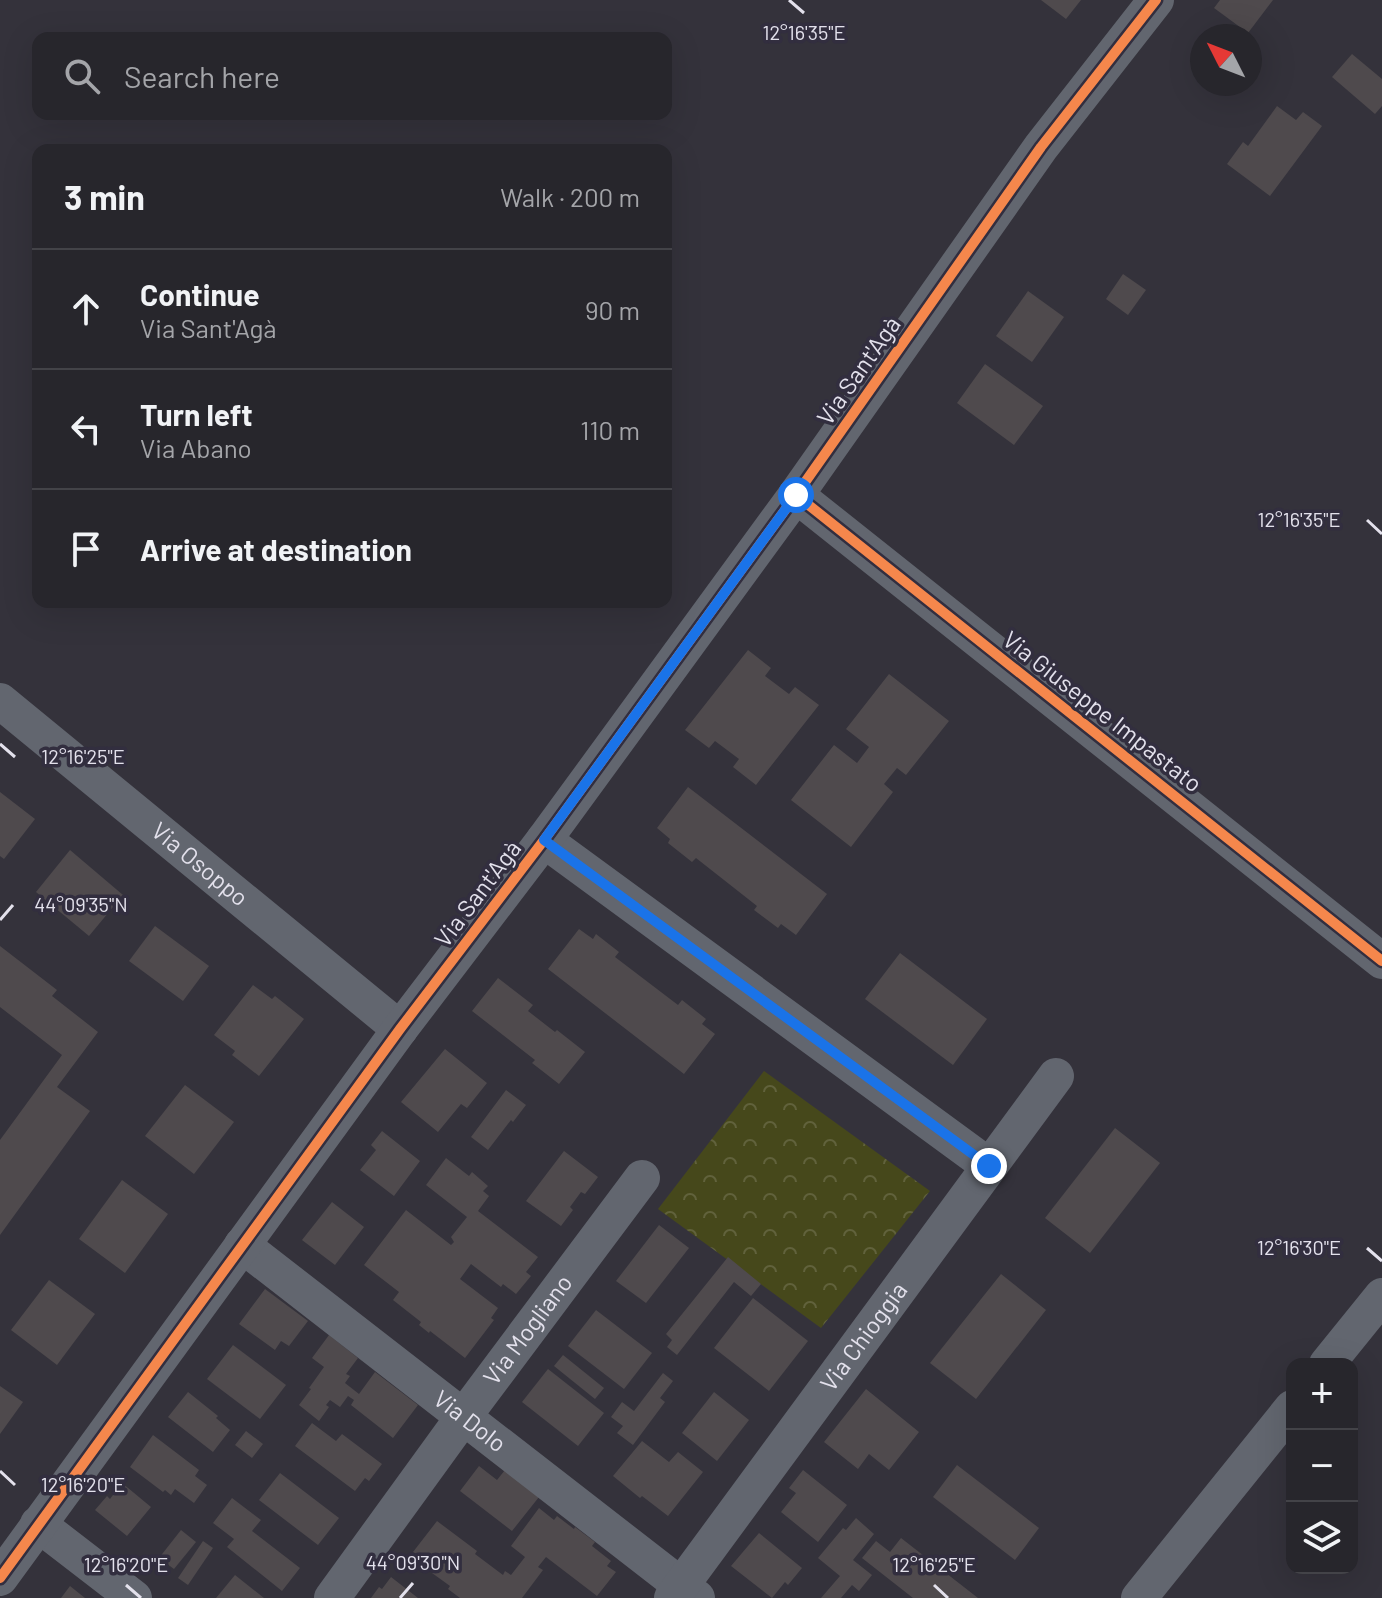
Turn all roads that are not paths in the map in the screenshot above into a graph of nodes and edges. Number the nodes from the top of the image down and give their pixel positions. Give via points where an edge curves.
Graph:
1 (1156, 0) edge
2 (796, 495) junction
3 (0, 701) edge
4 (544, 840) junction
5 (1382, 961) edge
6 (400, 1029) junction
7 (1056, 1076) dead end
8 (989, 1166) junction
9 (642, 1178) dead end
10 (242, 1245) junction
11 (1382, 1296) edge
12 (1332, 1358) edge
13 (1286, 1415) edge
14 (464, 1416) junction
15 (38, 1524) junction
16 (0, 1578) edge
17 (683, 1594) edge
18 (134, 1598) edge
19 (332, 1598) edge
20 (1139, 1598) edge

1 - 2 street, Via Sant'Agà via 1041,147
2 - 4 street, Via Sant'Agà
2 - 5 street, Via Giuseppe Impastato
3 - 6 street, Via Osoppo
4 - 6 street, Via Sant'Agà
4 - 8 street
6 - 10 street, Via Sant'Agà
7 - 8 street, Via Chioggia
8 - 17 street, Via Chioggia
9 - 14 street, Via Mogliano
10 - 14 street, Via Dolo
10 - 15 street, Via Sant'Agà
11 - 12 street
13 - 20 street
14 - 17 street, Via Dolo
14 - 19 street, Via Mogliano
15 - 16 street, Via Sant'Agà
15 - 18 street

